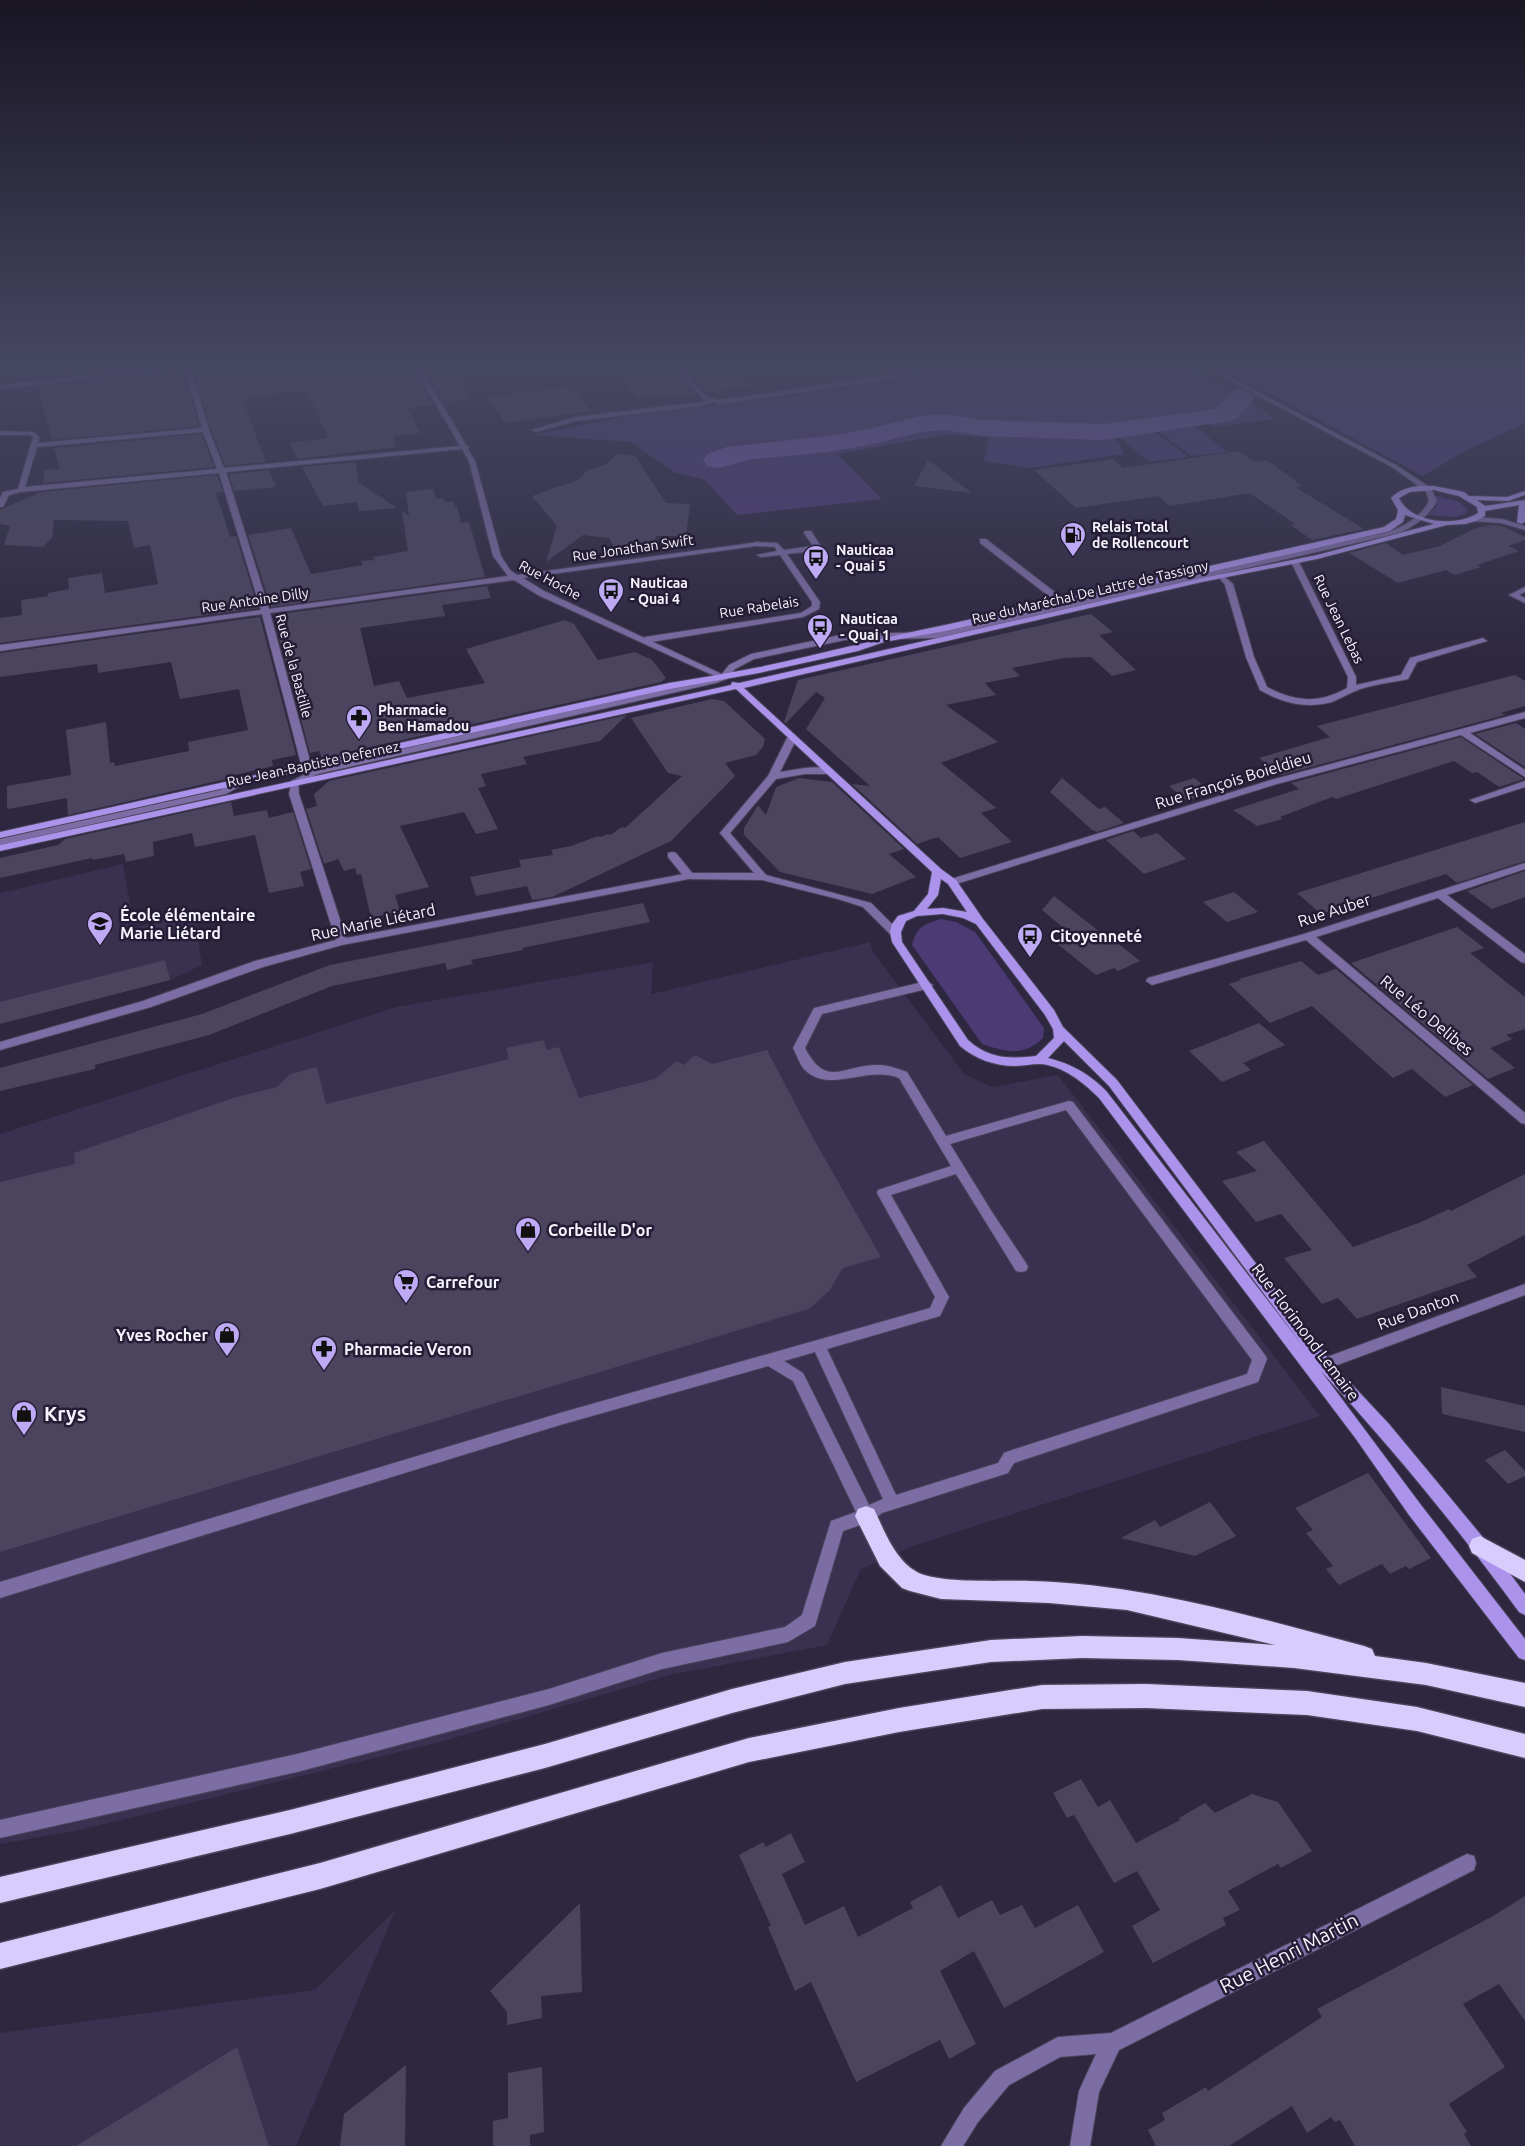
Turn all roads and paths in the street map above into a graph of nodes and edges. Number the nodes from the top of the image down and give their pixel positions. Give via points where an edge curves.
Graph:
1 (28, 465) edge
2 (220, 465) edge
3 (282, 465) edge
4 (474, 465) edge
5 (1390, 465) edge
6 (222, 471) junction
7 (1408, 475) junction
8 (1427, 488) junction
9 (21, 490) junction
10 (1408, 490) junction
11 (1525, 493) edge
12 (1470, 498) junction
13 (1524, 503) edge
14 (0, 505) edge
15 (1402, 510) junction
16 (1482, 510) junction
17 (1419, 518) junction
18 (1476, 519) junction
19 (1448, 523) junction
20 (1524, 526) edge
21 (808, 533) dead end
22 (983, 541) dead end
23 (782, 553) junction
24 (761, 555) dead end
25 (1295, 562) junction
26 (1220, 576) junction
27 (514, 578) junction
28 (1525, 589) edge
29 (1525, 601) edge
30 (1062, 602) junction
31 (266, 612) junction
32 (897, 637) junction
33 (645, 640) junction
34 (1482, 641) dead end
35 (0, 648) edge
36 (724, 677) junction
37 (738, 686) junction
38 (1351, 689) junction
39 (1525, 715) edge
40 (1461, 731) junction
41 (792, 738) junction
42 (307, 768) junction
43 (829, 771) junction
44 (1525, 774) edge
45 (774, 776) junction
46 (241, 782) junction
47 (295, 782) junction
48 (1525, 784) edge
49 (1475, 800) dead end
50 (0, 835) edge
51 (0, 842) edge
52 (0, 848) edge
53 (672, 855) dead end
54 (1525, 866) edge
55 (938, 871) junction
56 (689, 876) junction
57 (762, 878) junction
58 (952, 882) junction
59 (1440, 894) junction
60 (918, 912) junction
61 (980, 922) junction
62 (895, 933) junction
63 (1308, 936) junction
64 (342, 942) junction
65 (1525, 959) edge
66 (1152, 981) dead end
67 (927, 985) junction
68 (1059, 1029) junction
69 (0, 1046) edge
70 (1039, 1060) junction
71 (1525, 1120) edge
72 (944, 1141) junction
73 (960, 1168) junction
74 (1021, 1267) dead end
75 (1525, 1289) edge
76 (819, 1346) junction
77 (771, 1360) junction
78 (1324, 1364) junction
79 (892, 1503) junction
80 (866, 1516) junction
81 (1480, 1546) junction
82 (1525, 1572) edge
83 (0, 1590) edge
84 (1525, 1607) edge
85 (1525, 1652) edge
86 (1426, 1674) junction
87 (1525, 1695) edge
88 (1525, 1746) edge
89 (0, 1829) edge
90 (1467, 1863) dead end
91 (0, 1890) edge
92 (0, 1956) edge
93 (1112, 2043) junction
94 (951, 2146) edge
95 (1080, 2146) edge

1 - 9 street
2 - 6 street, Rue de la Bastille
3 - 6 street
4 - 27 street, Rue Hoche via 497,556
5 - 7 street
6 - 9 street
6 - 31 street, Rue de la Bastille
7 - 8 street
7 - 10 street
8 - 10 main road
8 - 12 main road
8 - 17 street via 1433,501
9 - 14 street via 6,494
10 - 15 main road via 1395,498
11 - 12 main road via 1508,499
12 - 16 main road
13 - 16 main road
13 - 20 main road
15 - 17 main road
15 - 30 main road, Rue du Maréchal De Lattre de Tassigny via 1395,525 1366,535
16 - 18 main road
16 - 20 street via 1511,516
17 - 19 main road
17 - 32 street via 1397,532 1365,540 936,635
18 - 19 main road
18 - 20 street
19 - 25 main road, Rue du Maréchal De Lattre de Tassigny
21 - 23 street via 818,548
22 - 30 street
23 - 24 street
23 - 27 street, Rue Jonathan Swift via 777,545 756,544
23 - 33 street, Rue Rabelais via 816,602 812,612
25 - 26 main road, Rue du Maréchal De Lattre de Tassigny
25 - 38 street, Rue Jean Lebas via 1352,677
26 - 37 main road, Rue du Maréchal De Lattre de Tassigny
26 - 38 street, Rue Jean Lebas via 1229,584 1263,688 1291,702 1312,703 1336,699
27 - 31 street, Rue Antoine Dilly
27 - 33 street, Rue Hoche
28 - 29 street via 1513,595
30 - 32 main road, Rue du Maréchal De Lattre de Tassigny
31 - 35 street, Rue Antoine Dilly
31 - 42 street, Rue de la Bastille
32 - 36 main road, Rue du Maréchal De Lattre de Tassigny
32 - 36 street via 854,636 752,657 732,667
33 - 36 street, Rue Hoche
34 - 38 street via 1413,660 1404,677
36 - 37 main road, Rue Florimond Lemaire
36 - 42 main road, Rue Jean-Baptiste Defernez
36 - 47 street via 315,772
37 - 41 main road, Rue Florimond Lemaire
37 - 47 main road, Rue Jean-Baptiste Defernez
39 - 40 street, Rue François Boieldieu
40 - 44 street
40 - 58 street, Rue François Boieldieu via 1274,782
41 - 43 main road, Rue Florimond Lemaire
41 - 45 street
42 - 46 main road, Rue Jean-Baptiste Defernez
43 - 45 street
43 - 55 main road, Rue Florimond Lemaire
45 - 57 street via 725,833
46 - 50 main road, Rue Jean-Baptiste Defernez
46 - 51 street via 223,792
47 - 52 main road, Rue Jean-Baptiste Defernez
47 - 64 street via 294,794
48 - 49 street
53 - 56 street
54 - 59 street, Rue Auber
55 - 58 main road, Rue Florimond Lemaire
55 - 60 main road via 933,895
56 - 57 street, Rue Marie Liétard
56 - 64 street, Rue Marie Liétard
57 - 62 street, Rue Marie Liétard via 867,905
58 - 61 main road, Rue Florimond Lemaire
59 - 63 street, Rue Auber
59 - 65 street
60 - 61 main road via 954,912
60 - 62 main road via 901,919
61 - 68 main road, Rue Florimond Lemaire
62 - 67 main road, Rue Florimond Lemaire via 897,942
63 - 66 street, Rue Auber
63 - 71 street, Rue Léo Delibes
64 - 69 street, Rue Marie Liétard via 259,964 90,1022
67 - 70 main road, Rue Florimond Lemaire via 958,1035 975,1053 1000,1061
67 - 72 street via 818,1011 799,1048 808,1065 839,1078 874,1069 889,1069 903,1075
68 - 70 main road via 1060,1039
68 - 78 main road, Rue Florimond Lemaire via 1113,1083
70 - 85 main road, Rue Florimond Lemaire via 1074,1070 1103,1095
72 - 73 street
72 - 79 street via 1069,1105 1260,1359 1252,1378 1009,1458 1003,1468
73 - 74 street
73 - 76 street via 883,1193 942,1296 934,1312
75 - 78 street, Rue Danton
76 - 77 street
76 - 79 street
77 - 80 street via 798,1377
77 - 83 street via 560,1419
78 - 81 main road, Rue Florimond Lemaire via 1384,1429
79 - 80 street
80 - 86 highway via 888,1559 910,1581 941,1589 1127,1599 1216,1618
80 - 89 street via 837,1526 809,1620 788,1634 662,1661 549,1697 297,1763
81 - 82 highway
81 - 84 main road, Rue Florimond Lemaire
86 - 87 highway
86 - 91 highway via 1294,1657 1082,1647 991,1651 845,1673 290,1822
88 - 92 highway via 1416,1719 1307,1703 1146,1696 1042,1697 748,1750 320,1876
90 - 93 street, Rue Henri Martin
93 - 94 street via 1058,2047 1002,2078
93 - 95 street via 1089,2091

